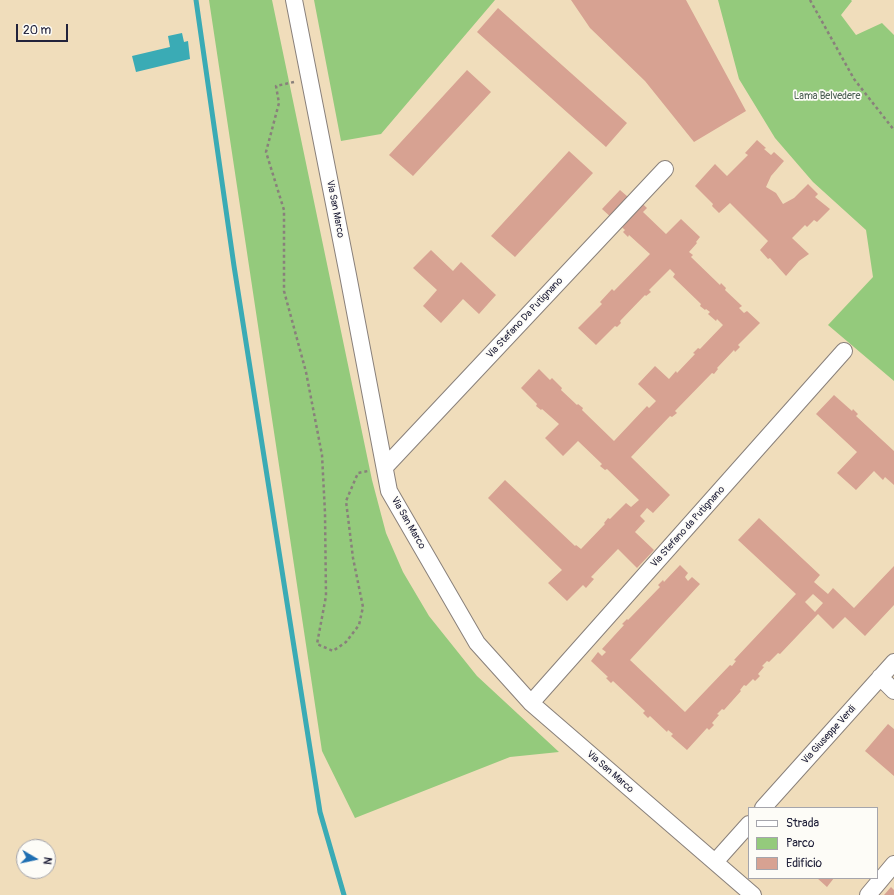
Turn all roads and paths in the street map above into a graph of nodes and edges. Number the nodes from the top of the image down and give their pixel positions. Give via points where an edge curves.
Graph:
1 (294, 0) edge
2 (810, 0) edge
3 (310, 78) junction
4 (894, 130) edge
5 (665, 169) dead end
6 (844, 351) dead end
7 (384, 467) junction
8 (894, 662) edge
9 (880, 677) junction
10 (894, 691) edge
11 (531, 703) junction
12 (764, 807) edge
13 (748, 825) edge
14 (715, 862) junction
15 (894, 864) edge
16 (753, 895) edge
17 (868, 895) edge

1 - 3 street, Via San Marco
2 - 4 path via 854,78
3 - 7 street, Via San Marco
3 - 7 path via 276,86 279,103 266,152 284,210 284,291 306,372 322,455 326,596 317,644 333,651 346,642 359,625 363,607 353,558 346,501 358,473
5 - 7 street, Via Stefano Da Putignano
6 - 11 street, Via Stefano da Putignano
7 - 11 street, Via San Marco via 389,491 477,643
8 - 9 street, Via Giuseppe Verdi
9 - 10 street
9 - 12 street, Via Giuseppe Verdi
11 - 14 street, Via San Marco
13 - 14 street
14 - 16 street, Via San Marco
15 - 17 street

